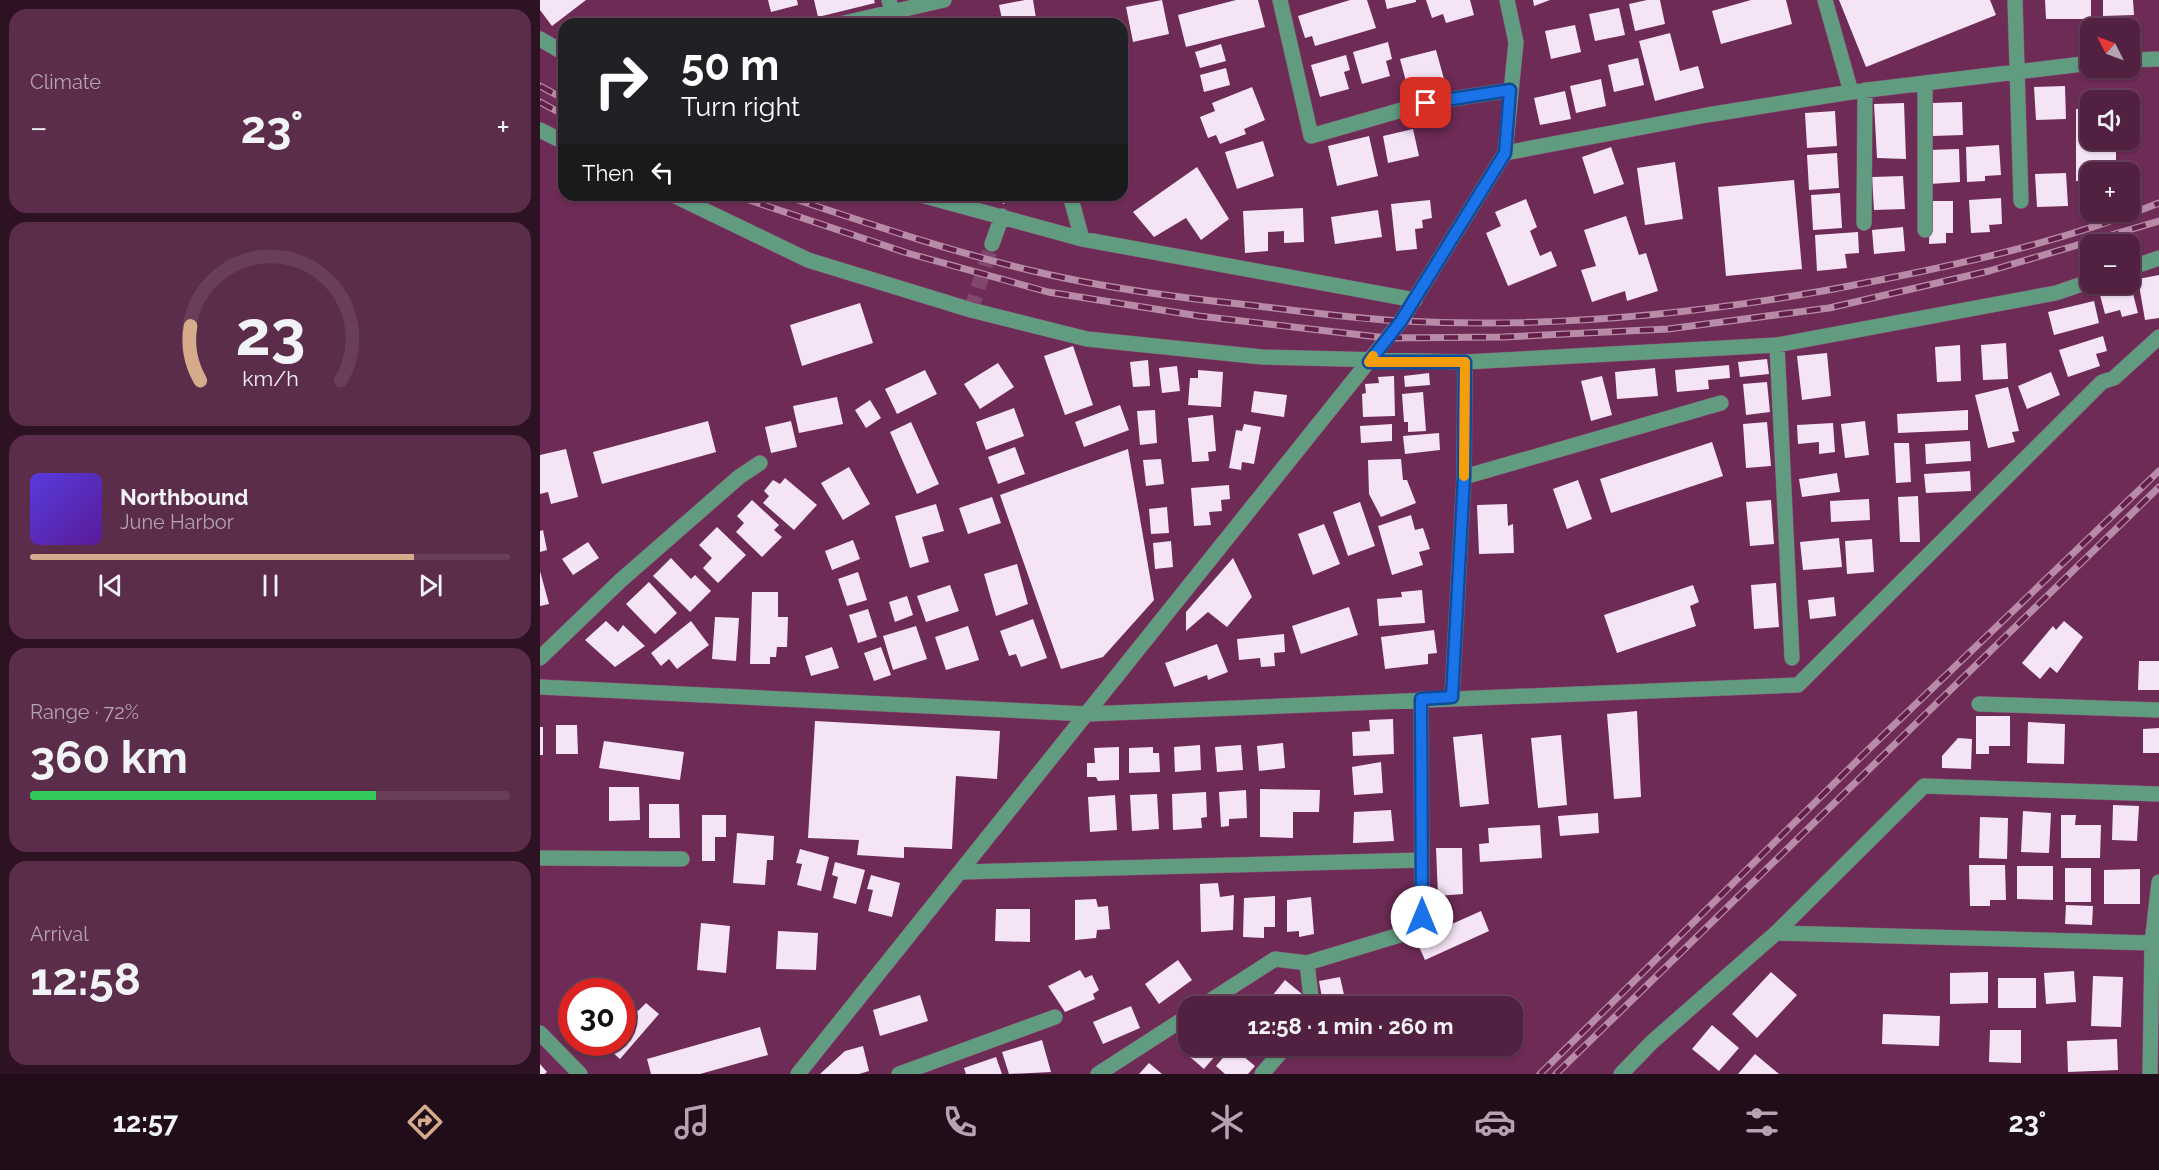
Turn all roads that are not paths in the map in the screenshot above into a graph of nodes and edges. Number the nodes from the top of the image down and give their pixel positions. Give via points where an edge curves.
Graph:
1 (944, 0) edge
2 (1280, 0) edge
3 (1507, 0) edge
4 (1825, 0) edge
5 (2015, 0) edge
6 (892, 12) edge
7 (866, 18) edge
8 (540, 39) edge
9 (558, 50) edge
10 (2159, 59) edge
11 (2140, 60) edge
12 (2080, 64) edge
13 (2017, 72) junction
14 (1925, 83) junction
15 (1510, 90) junction
16 (1858, 91) junction
17 (540, 130) edge
18 (558, 139) edge
19 (1505, 153) junction
20 (686, 201) edge
21 (944, 201) edge
22 (1072, 201) edge
23 (2021, 201) dead end
24 (1002, 216) junction
25 (1864, 223) dead end
26 (1925, 230) dead end
27 (1082, 239) junction
28 (992, 244) tunnel mouth
29 (2159, 258) edge
30 (2140, 265) edge
31 (2080, 285) edge
32 (1415, 300) junction
33 (2159, 337) edge
34 (1777, 345) junction
35 (1369, 362) junction
36 (1465, 362) junction
37 (1721, 403) dead end
38 (760, 464) dead end
39 (1464, 477) junction
40 (540, 658) edge
41 (1792, 658) dead end
42 (540, 687) edge
43 (1452, 697) junction
44 (1421, 699) junction
45 (1979, 704) dead end
46 (2159, 710) edge
47 (1087, 714) junction
48 (2159, 794) edge
49 (540, 858) edge
50 (682, 860) dead end
51 (1422, 860) junction
52 (962, 872) junction
53 (2159, 882) edge
54 (2158, 899) edge
55 (1776, 933) junction
56 (2152, 943) junction
57 (1307, 963) junction
58 (1218, 996) edge
59 (1311, 996) edge
60 (1055, 1017) dead end
61 (1178, 1022) edge
62 (540, 1033) edge
63 (1277, 1056) edge
64 (580, 1074) edge
65 (798, 1074) edge
66 (899, 1074) edge
67 (1098, 1074) edge
68 (1262, 1074) edge
69 (1621, 1074) edge
70 (2150, 1074) edge

1 - 6 street
2 - 15 street via 1311,136 1426,103
3 - 15 street via 1516,42
4 - 16 street
5 - 13 street
6 - 7 street
8 - 9 street
10 - 11 street
12 - 13 street
13 - 14 street
13 - 23 street
14 - 16 street
14 - 26 street
15 - 19 street
16 - 19 street
16 - 25 street
17 - 18 street
19 - 32 street
20 - 35 street via 808,260 971,310 1087,339 1262,357
21 - 24 street
22 - 27 street
24 - 27 street
24 - 28 street
27 - 32 street
29 - 30 street
31 - 34 street via 2056,293
32 - 35 street
33 - 43 street via 2114,378 2102,382 1798,685
34 - 36 street
34 - 41 street
35 - 36 street
35 - 47 street
36 - 39 street
37 - 39 street
38 - 40 street via 739,477 620,581
39 - 43 street
42 - 47 street
43 - 44 street
44 - 47 street
44 - 51 street
45 - 46 street
47 - 52 street
48 - 55 street via 1924,786
49 - 50 street
51 - 52 street
51 - 57 street via 1422,917 1403,934
52 - 65 street
53 - 54 street
54 - 56 street
55 - 56 street
55 - 69 street
56 - 70 street
57 - 58 street via 1275,959
57 - 59 street
60 - 66 street
61 - 67 street
62 - 64 street
63 - 68 street

